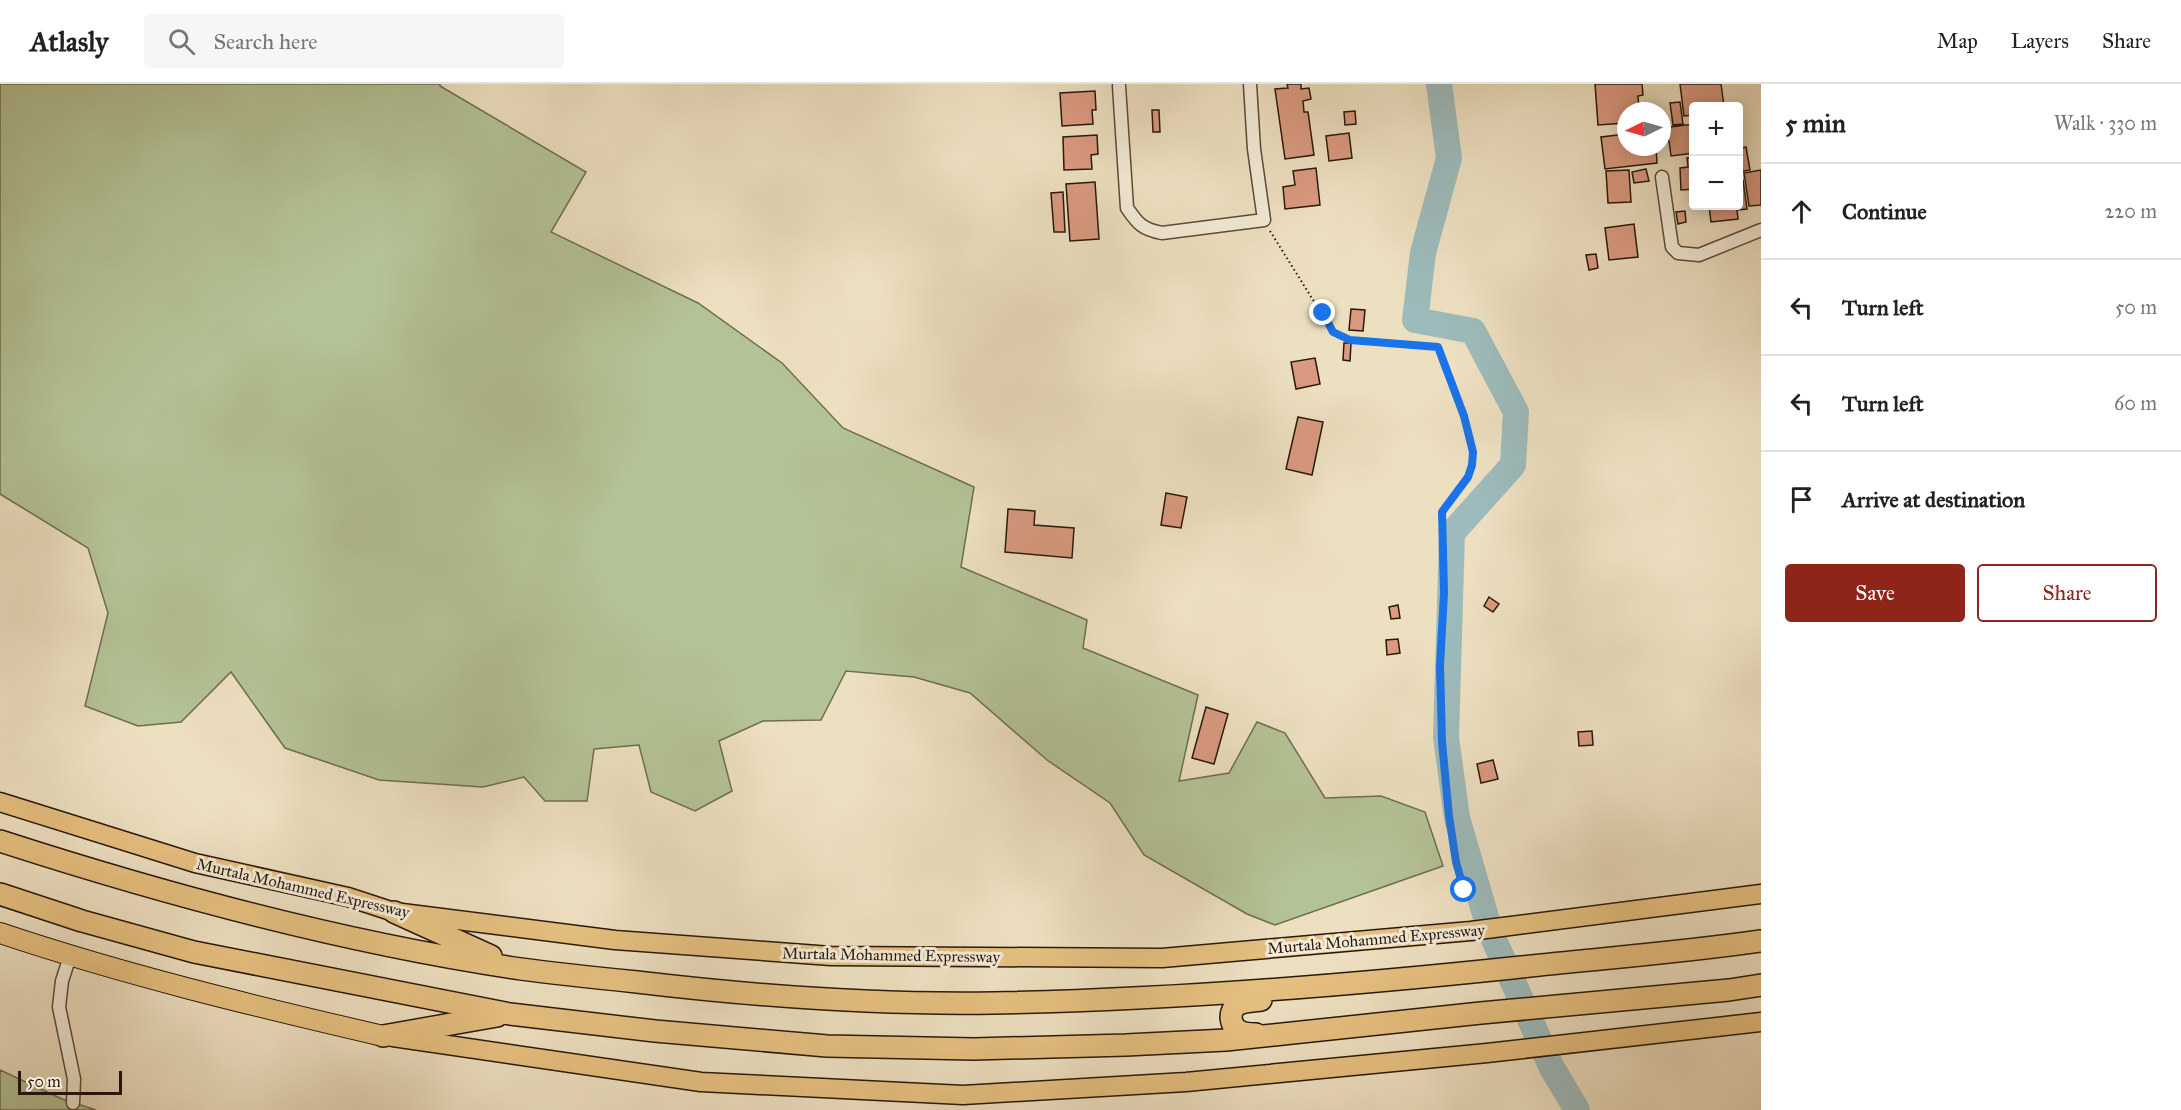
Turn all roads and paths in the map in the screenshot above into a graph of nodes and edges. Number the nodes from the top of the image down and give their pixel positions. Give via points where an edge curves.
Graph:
1 (1250, 84) edge
2 (1119, 86) dead end
3 (1662, 177) dead end
4 (1263, 220) junction
5 (1761, 230) edge
6 (0, 802) edge
7 (0, 841) edge
8 (1464, 890) dead end
9 (0, 894) edge
10 (1761, 894) edge
11 (394, 912) junction
12 (1761, 928) edge
13 (0, 933) edge
14 (1761, 941) edge
15 (1699, 949) junction
16 (70, 956) junction
17 (522, 969) junction
18 (1761, 985) edge
19 (1323, 986) junction
20 (1729, 990) junction
21 (1761, 991) edge
22 (510, 1014) junction
23 (1761, 1022) edge
24 (1272, 1035) junction
25 (383, 1036) junction
26 (73, 1103) dead end

1 - 4 street
2 - 4 street via 1127,208 1136,221 1146,230 1162,233
3 - 5 street via 1672,247 1678,253 1699,255
4 - 8 path via 1333,332 1350,340 1438,347 1464,416 1473,452 1472,465 1468,477 1442,512 1444,593 1440,666 1449,816
6 - 11 main road, Murtala Mohammed Expressway via 195,863 348,897
7 - 17 highway via 96,872 320,932
9 - 22 highway via 194,952
10 - 11 main road, Murtala Mohammed Expressway via 1471,931 1162,958 831,956 615,940
11 - 17 highway
12 - 15 highway
13 - 16 highway
14 - 15 highway
15 - 19 highway
16 - 25 highway via 235,1002
16 - 26 street via 59,1007 74,1079
17 - 19 highway via 813,998 991,1003
18 - 20 highway
19 - 24 highway via 1297,995 1248,1002 1233,1009 1234,1028 1246,1034
20 - 21 highway
20 - 24 highway
22 - 24 highway via 827,1046 1056,1047
22 - 25 highway
23 - 25 main road via 1186,1082 963,1095 701,1082

